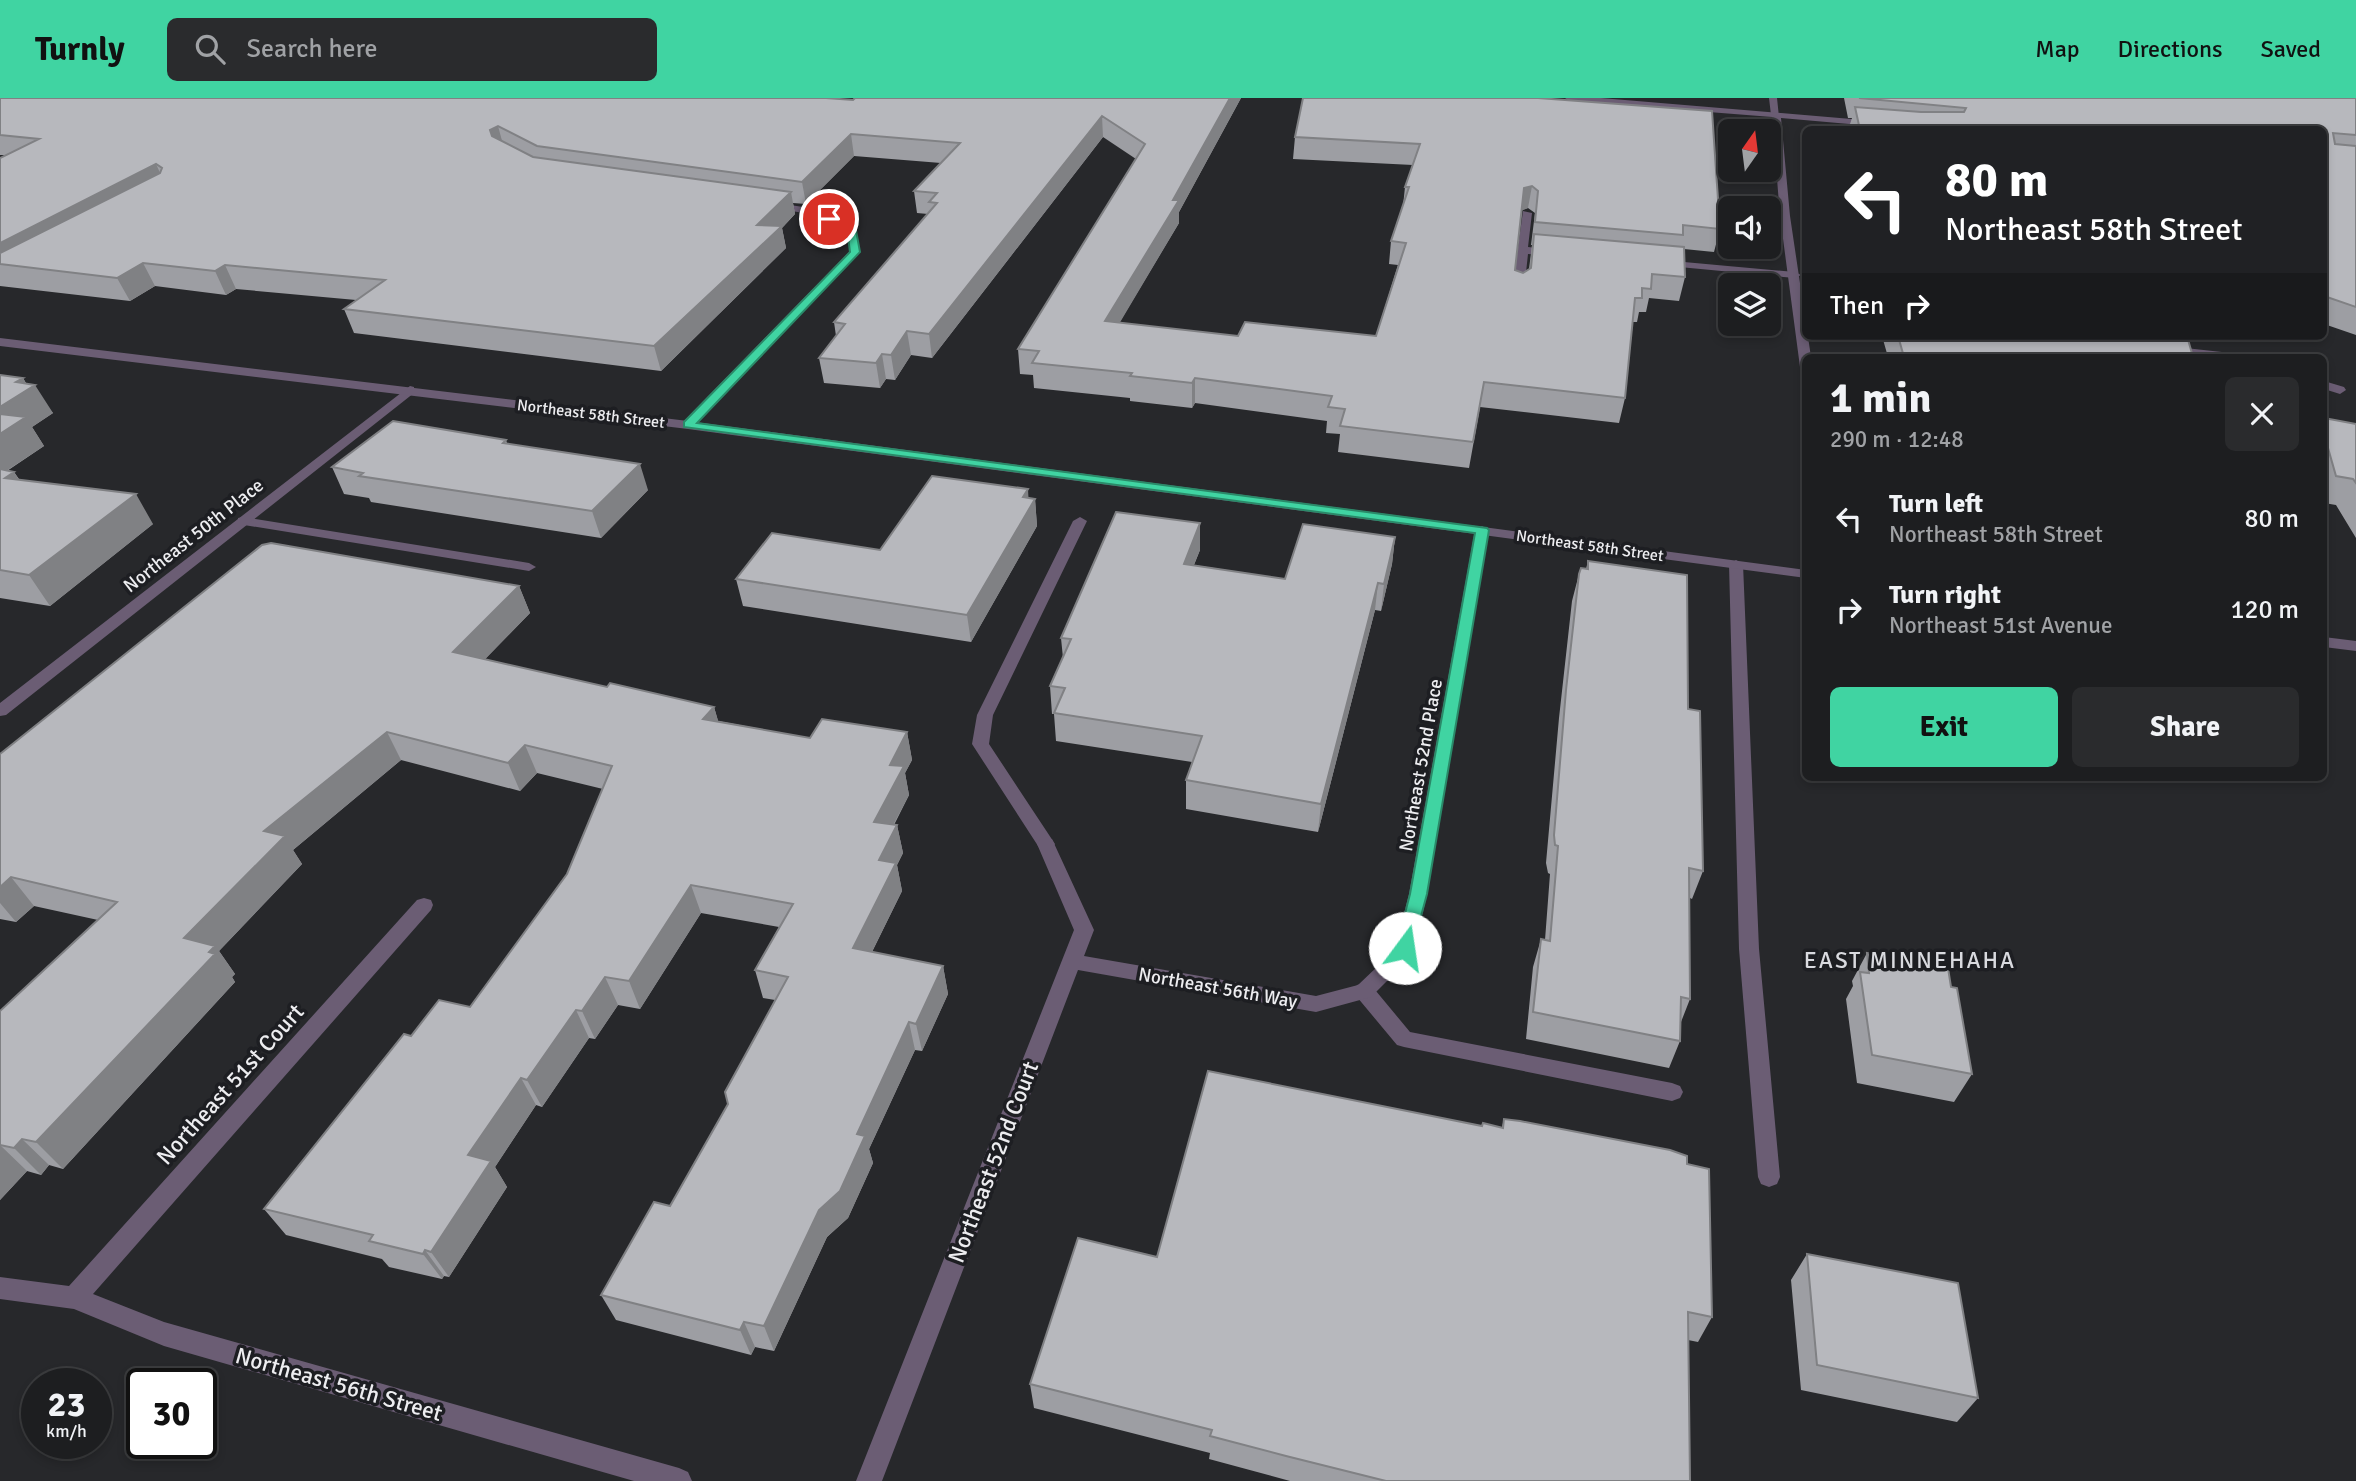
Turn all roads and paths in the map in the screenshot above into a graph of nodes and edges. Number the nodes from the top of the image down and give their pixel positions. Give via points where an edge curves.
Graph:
1 (1569, 98) edge
2 (1773, 98) edge
3 (1776, 115) junction
4 (1885, 124) edge
5 (753, 203) edge
6 (1527, 213) edge
7 (1523, 250) junction
8 (1564, 254) edge
9 (1645, 261) edge
10 (1794, 275) junction
11 (1518, 290) edge
12 (1802, 313) edge
13 (0, 342) edge
14 (2148, 348) edge
15 (2203, 354) edge
16 (2327, 386) edge
17 (410, 390) junction
18 (2340, 390) dead end
19 (688, 425) junction
20 (243, 521) junction
21 (1080, 521) dead end
22 (1482, 530) junction
23 (1736, 564) junction
24 (529, 567) dead end
25 (1802, 573) edge
26 (2327, 642) edge
27 (2356, 646) edge
28 (0, 711) edge
29 (424, 905) dead end
30 (1071, 961) junction
31 (1364, 991) junction
32 (1672, 1092) dead end
33 (1769, 1177) dead end
34 (0, 1288) edge
35 (74, 1298) junction
36 (679, 1481) edge
37 (869, 1481) edge

1 - 3 street
2 - 3 street
3 - 4 street
3 - 10 street
5 - 19 street via 806,210 851,227 855,252
6 - 7 street
7 - 8 street
7 - 11 street
9 - 10 street
10 - 12 street
13 - 17 street, Northeast 58th Street
14 - 15 street
16 - 18 street
17 - 19 street, Northeast 58th Street
17 - 20 street, Northeast 50th Place
19 - 22 street, Northeast 58th Street
20 - 24 street
20 - 28 street, Northeast 50th Place
21 - 30 street, Northeast 52nd Court via 985,715 980,744 1046,844 1084,930
22 - 23 street, Northeast 58th Street
22 - 31 street, Northeast 52nd Place via 1405,948
23 - 25 street, Northeast 58th Street
23 - 33 street via 1749,949
26 - 27 street
29 - 35 street, Northeast 51st Court
30 - 31 street, Northeast 56th Way via 1316,1004
30 - 37 street, Northeast 52nd Court
31 - 32 street via 1404,1039
34 - 35 street, Northeast 56th Street
35 - 36 street, Northeast 56th Street via 164,1334

